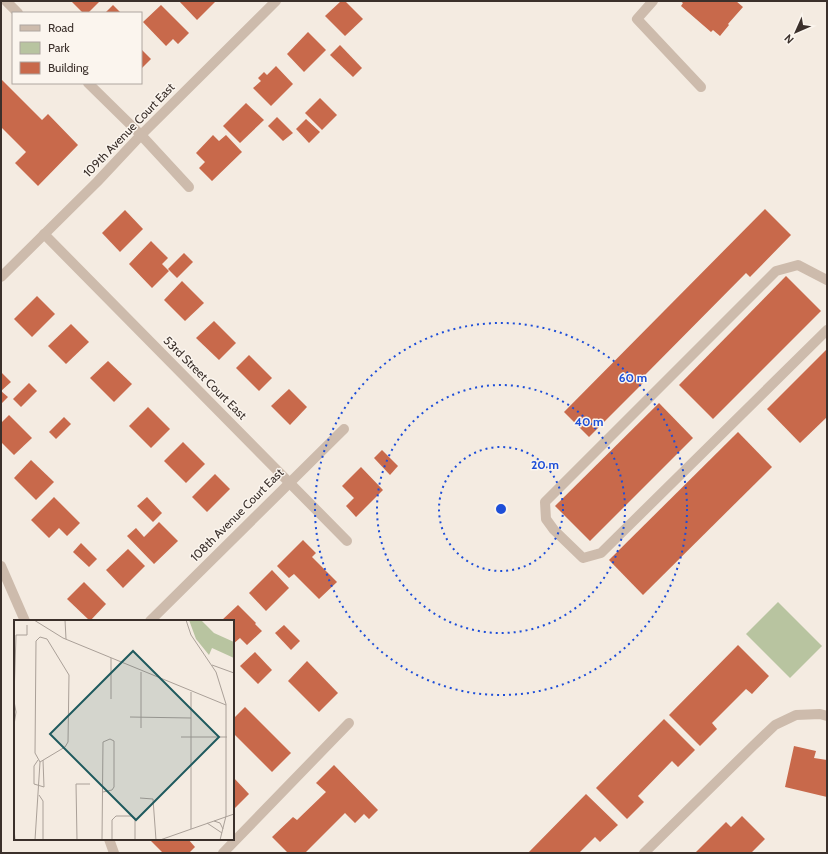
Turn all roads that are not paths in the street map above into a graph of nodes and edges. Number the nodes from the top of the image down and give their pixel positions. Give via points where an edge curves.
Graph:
1 (6, 1) edge
2 (276, 1) edge
3 (653, 1) edge
4 (17, 12) edge
5 (89, 84) edge
6 (701, 88) dead end
7 (141, 135) junction
8 (189, 187) dead end
9 (44, 234) junction
10 (1, 278) edge
11 (827, 280) edge
12 (827, 330) edge
13 (344, 429) dead end
14 (289, 481) junction
15 (347, 540) dead end
16 (1, 566) edge
17 (25, 620) edge
18 (151, 620) edge
19 (827, 716) edge
20 (349, 722) dead end
21 (109, 840) edge
22 (114, 853) edge
23 (223, 853) edge
24 (644, 853) edge

1 - 4 street
2 - 7 street, 109th Avenue Court East
3 - 6 street via 637,19
5 - 7 street
7 - 8 street
7 - 9 street, 109th Avenue Court East via 98,182
9 - 10 street, 109th Avenue Court East
9 - 14 street, 53rd Street Court East
11 - 12 street via 798,265 776,271 545,502 546,518 554,530 583,558 601,553
13 - 14 street, 108th Avenue Court East
14 - 15 street, 53rd Street Court East
14 - 18 street, 108th Avenue Court East
16 - 17 street
19 - 24 street via 796,715 775,725
20 - 23 street
21 - 22 street

